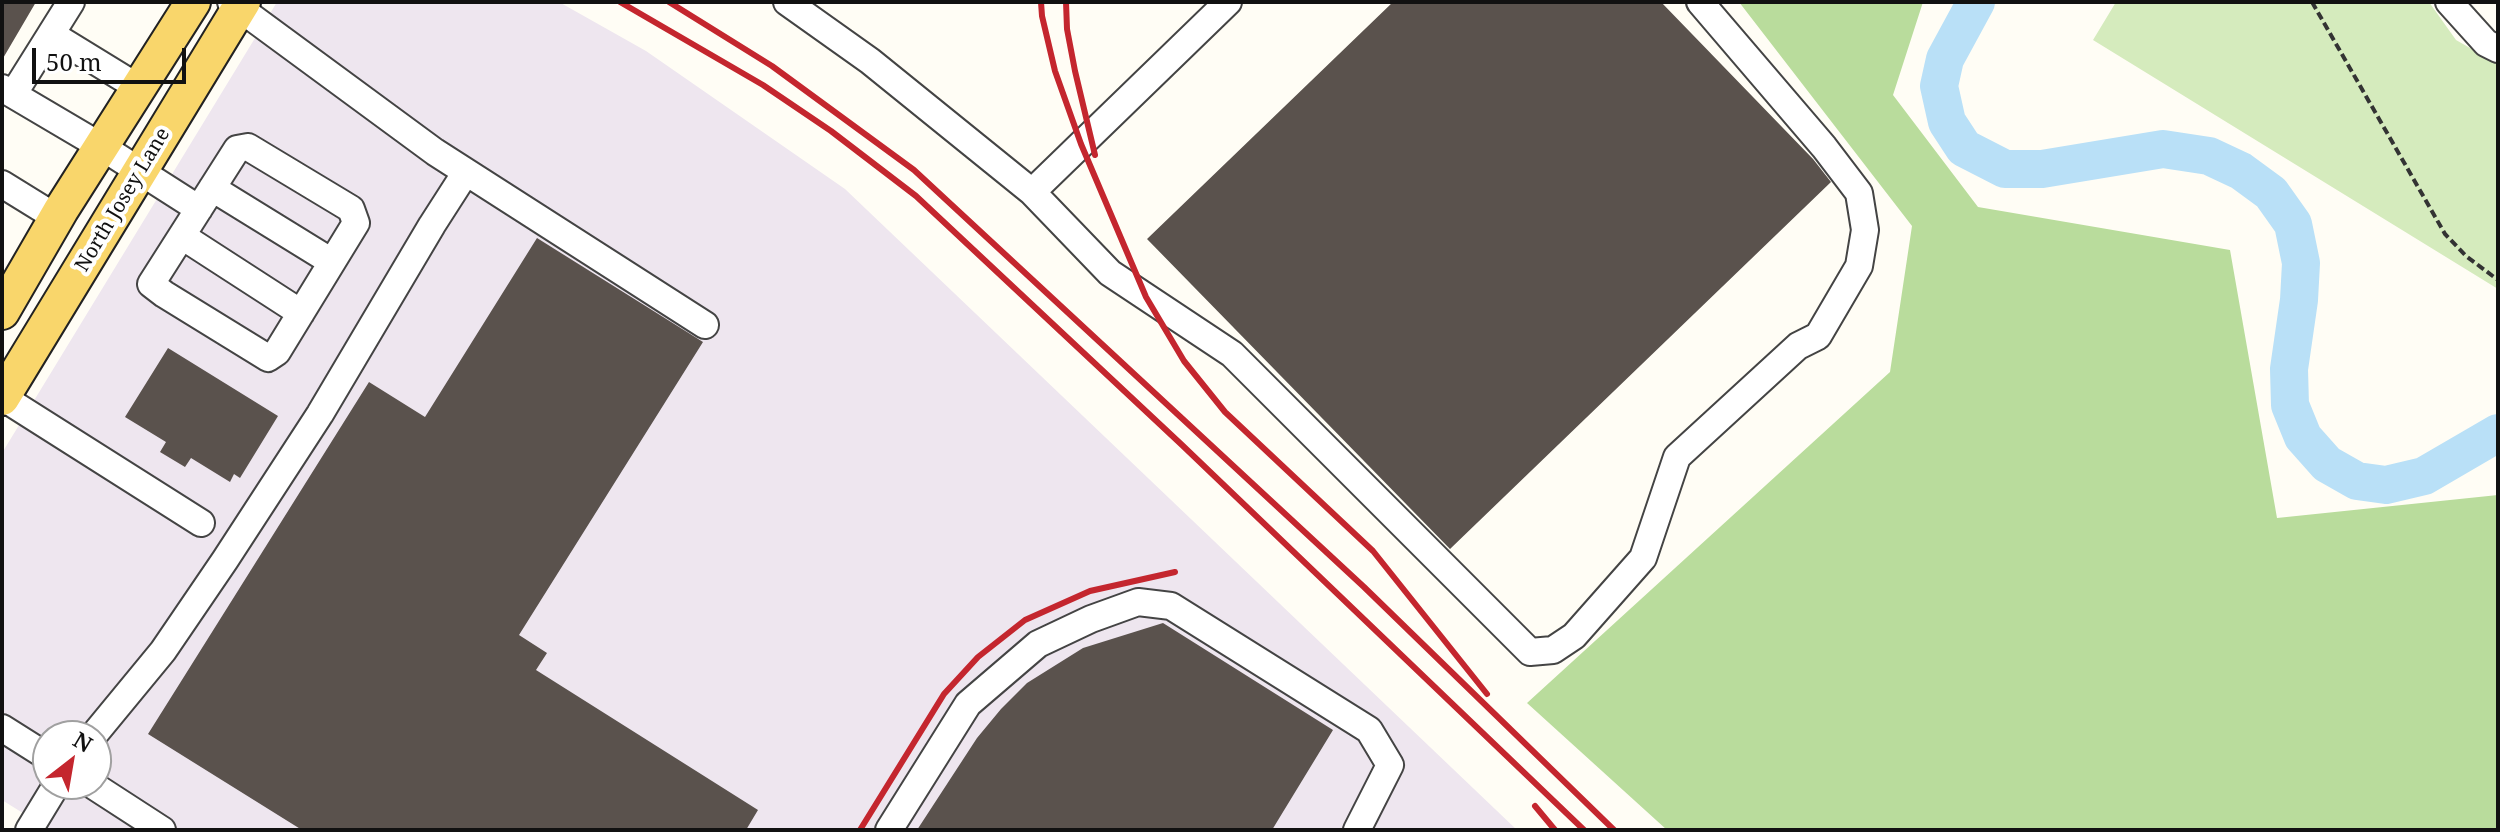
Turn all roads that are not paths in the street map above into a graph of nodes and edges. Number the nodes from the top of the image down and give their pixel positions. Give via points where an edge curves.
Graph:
1 (71, 2) edge
2 (193, 2) edge
3 (787, 2) edge
4 (1228, 2) edge
5 (1700, 2) edge
6 (2449, 2) edge
7 (238, 4) edge
8 (51, 34) junction
9 (2498, 49) edge
10 (139, 88) junction
11 (8, 90) edge
12 (102, 147) junction
13 (140, 172) junction
14 (466, 172) junction
15 (2, 184) edge
16 (1032, 192) junction
17 (205, 199) junction
18 (57, 218) junction
19 (182, 236) junction
20 (332, 262) junction
21 (2, 312) edge
22 (301, 313) junction
23 (705, 325) dead end
24 (2, 398) edge
25 (201, 523) dead end
26 (106, 720) edge
27 (2, 728) edge
28 (32, 747) edge
29 (112, 798) edge
30 (47, 800) edge
31 (29, 830) edge
32 (162, 830) edge
33 (889, 830) edge
34 (1357, 830) edge

1 - 8 street
2 - 10 main road
3 - 16 street via 870,61
4 - 16 street
5 - 16 street via 1859,193 1865,230 1859,266 1818,336 1798,346 1677,457 1643,558 1574,636 1553,650 1530,652 1232,354 1110,273
6 - 9 street
7 - 13 main road, North Josey Lane
7 - 14 street
8 - 10 street
8 - 11 street
10 - 12 main road
11 - 12 street
12 - 13 street
12 - 18 main road
13 - 17 street
13 - 24 main road, North Josey Lane
14 - 23 street
14 - 26 street via 225,560 163,651
15 - 18 street
17 - 19 street
17 - 20 street
17 - 20 street via 237,149 248,147 351,209 356,223
18 - 21 main road
19 - 22 street
19 - 22 street via 151,284 164,294 268,358
20 - 22 street
24 - 25 street
27 - 28 street
29 - 32 street
30 - 31 street
33 - 34 street via 968,704 1038,644 1138,602 1171,606 1369,730 1390,765

